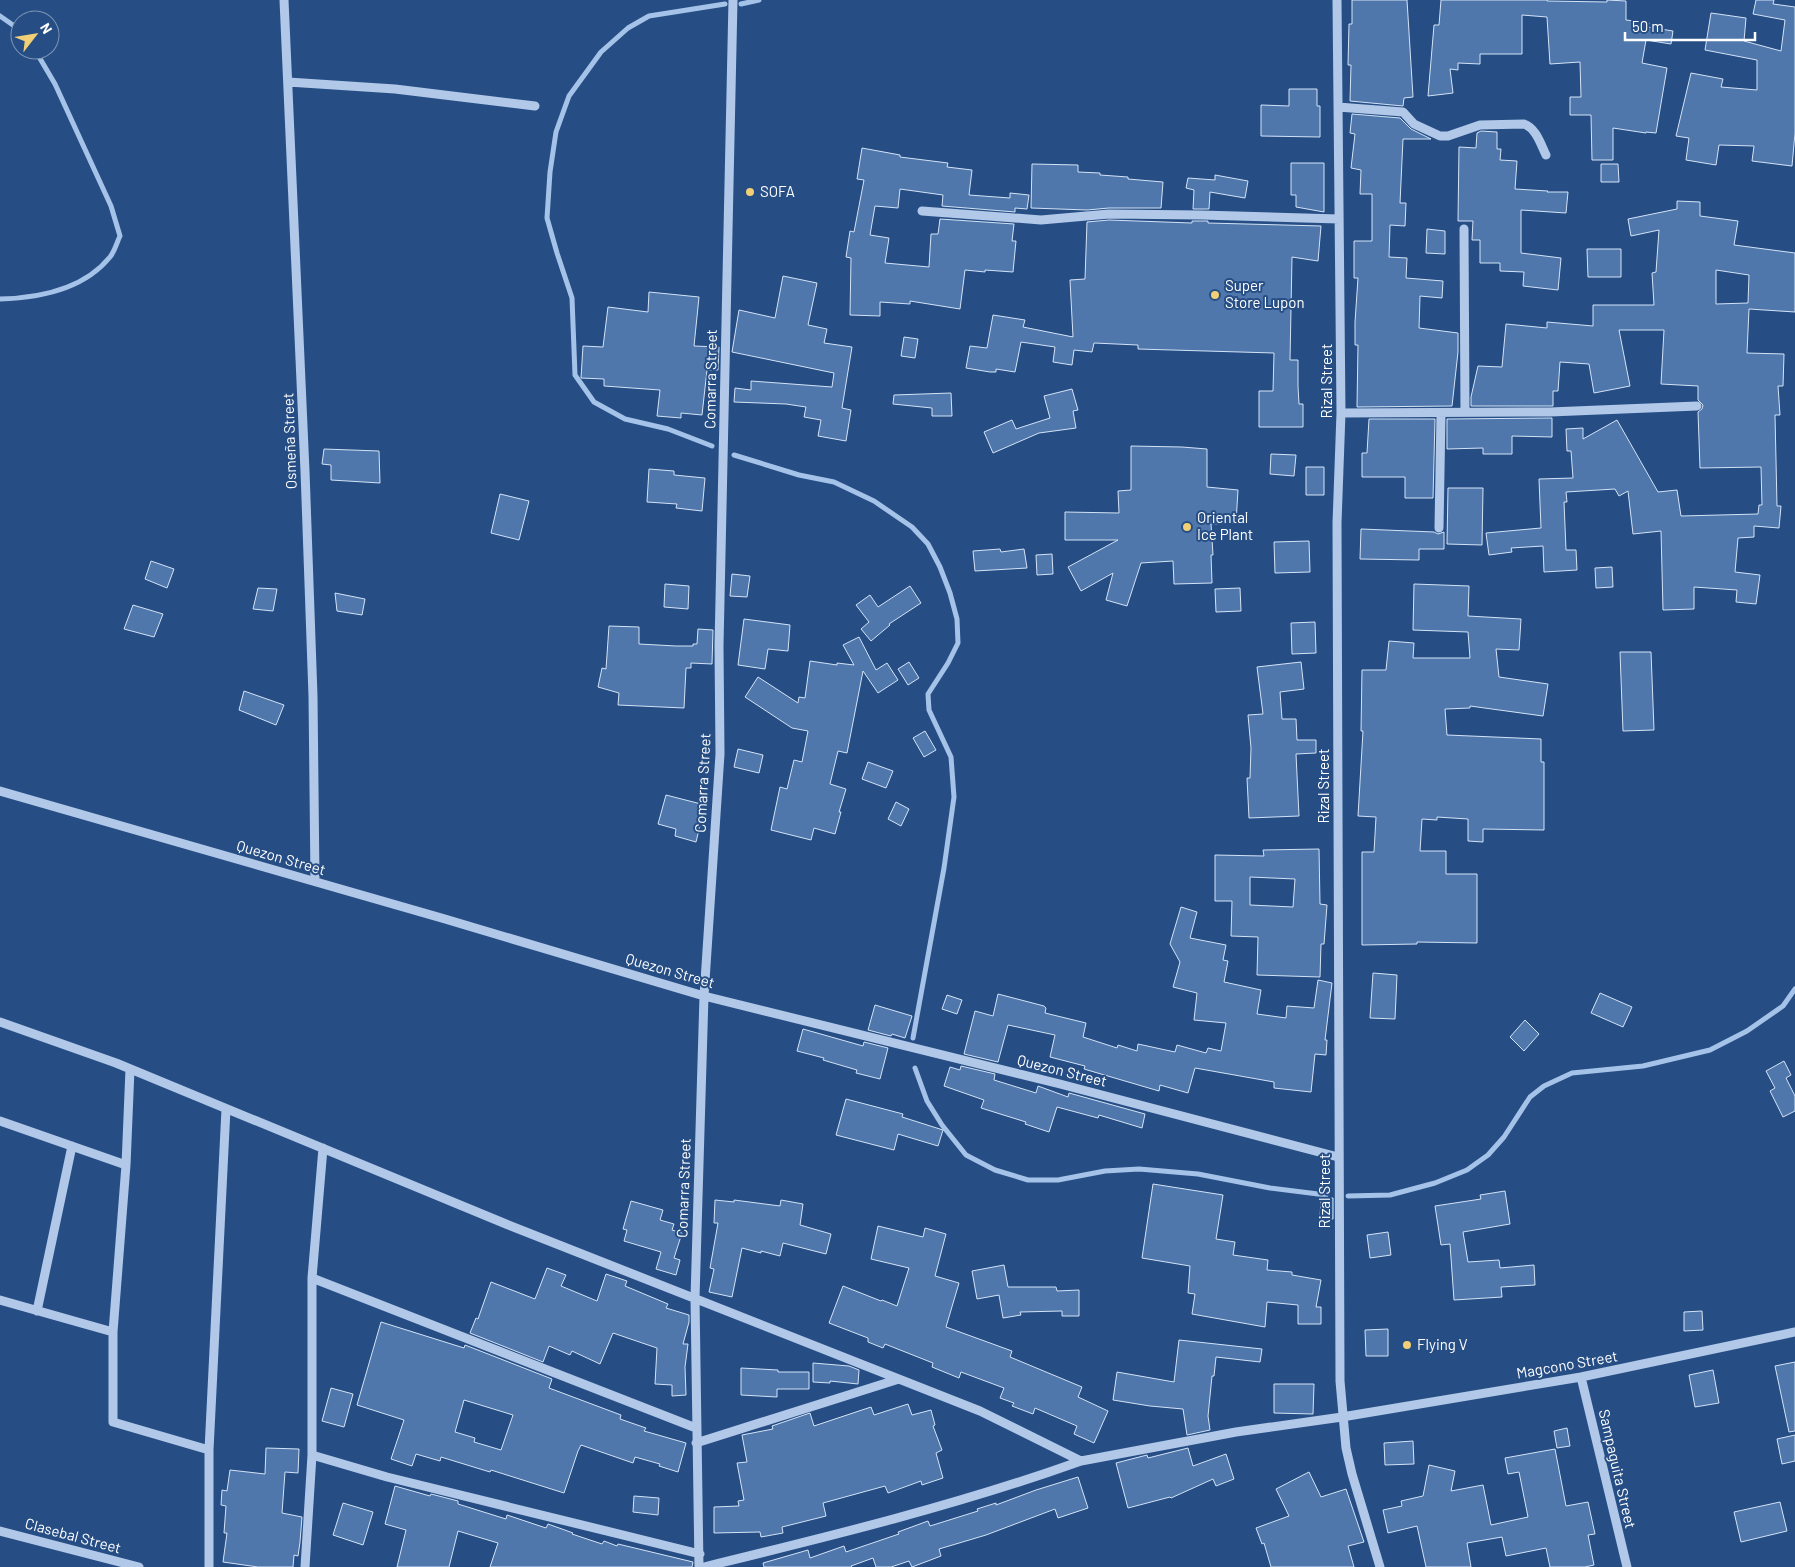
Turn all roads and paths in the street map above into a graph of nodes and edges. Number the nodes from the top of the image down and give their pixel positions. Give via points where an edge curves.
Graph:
1 (284, 0) edge
2 (733, 0) edge
3 (1337, 0) edge
4 (288, 82) junction
5 (535, 106) dead end
6 (1338, 107) junction
7 (1546, 155) dead end
8 (922, 211) dead end
9 (1339, 219) junction
10 (1464, 229) dead end
11 (1698, 406) dead end
12 (1465, 412) junction
13 (1341, 413) junction
14 (1441, 414) junction
15 (1439, 528) dead end
16 (0, 791) edge
17 (315, 882) junction
18 (704, 996) junction
19 (0, 1022) edge
20 (130, 1069) junction
21 (226, 1109) junction
22 (0, 1121) edge
23 (72, 1146) junction
24 (323, 1148) junction
25 (1338, 1157) junction
26 (126, 1165) junction
27 (312, 1278) junction
28 (695, 1298) junction
29 (0, 1300) edge
30 (37, 1312) junction
31 (113, 1332) junction
32 (1795, 1332) edge
33 (1582, 1377) junction
34 (899, 1379) junction
35 (1342, 1417) junction
36 (696, 1428) junction
37 (696, 1443) junction
38 (209, 1450) junction
39 (312, 1455) junction
40 (1082, 1461) junction
41 (0, 1531) edge
42 (700, 1554) junction
43 (138, 1567) edge
44 (209, 1567) edge
45 (306, 1567) edge
46 (699, 1567) edge
47 (704, 1567) edge
48 (1380, 1567) edge
49 (1627, 1567) edge

1 - 4 street, Osmeña Street
2 - 18 street, Comarra Street via 718,646 720,754
3 - 6 street, Rizal Street
4 - 5 street
4 - 17 street, Osmeña Street via 313,696
6 - 7 street via 1403,112 1414,124 1440,136 1480,125 1524,124 1533,130
6 - 9 street, Rizal Street
8 - 9 street via 1041,220 1109,214
9 - 13 street, Rizal Street
10 - 12 street
11 - 12 street
12 - 14 street
13 - 14 street
13 - 25 street, Rizal Street via 1337,523
14 - 15 street
16 - 17 street, Quezon Street
17 - 18 street, Quezon Street
18 - 25 street, Quezon Street
18 - 28 street, Comarra Street
19 - 20 street
20 - 21 street
20 - 26 street
21 - 24 street
21 - 38 street
22 - 23 street
23 - 26 street
23 - 30 street
24 - 27 street
24 - 28 street
25 - 35 street, Rizal Street
26 - 31 street
27 - 36 street
27 - 39 street
28 - 34 street
28 - 36 street, Comarra Street
29 - 30 street
30 - 31 street
31 - 38 street via 113,1422
32 - 33 street, Magcono Street
33 - 35 street, Magcono Street
33 - 49 street, Sampaguita Street
34 - 37 street
34 - 40 street via 980,1411
35 - 40 street, Magcono Street via 1236,1432
35 - 48 street, Rizal Street via 1352,1474
36 - 37 street, Comarra Street
37 - 42 street, Comarra Street
38 - 44 street
39 - 42 street via 387,1477
39 - 45 street
40 - 47 street, Magcono Street via 881,1524
41 - 43 street, Clasebal Street
42 - 46 street, Comarra Street

